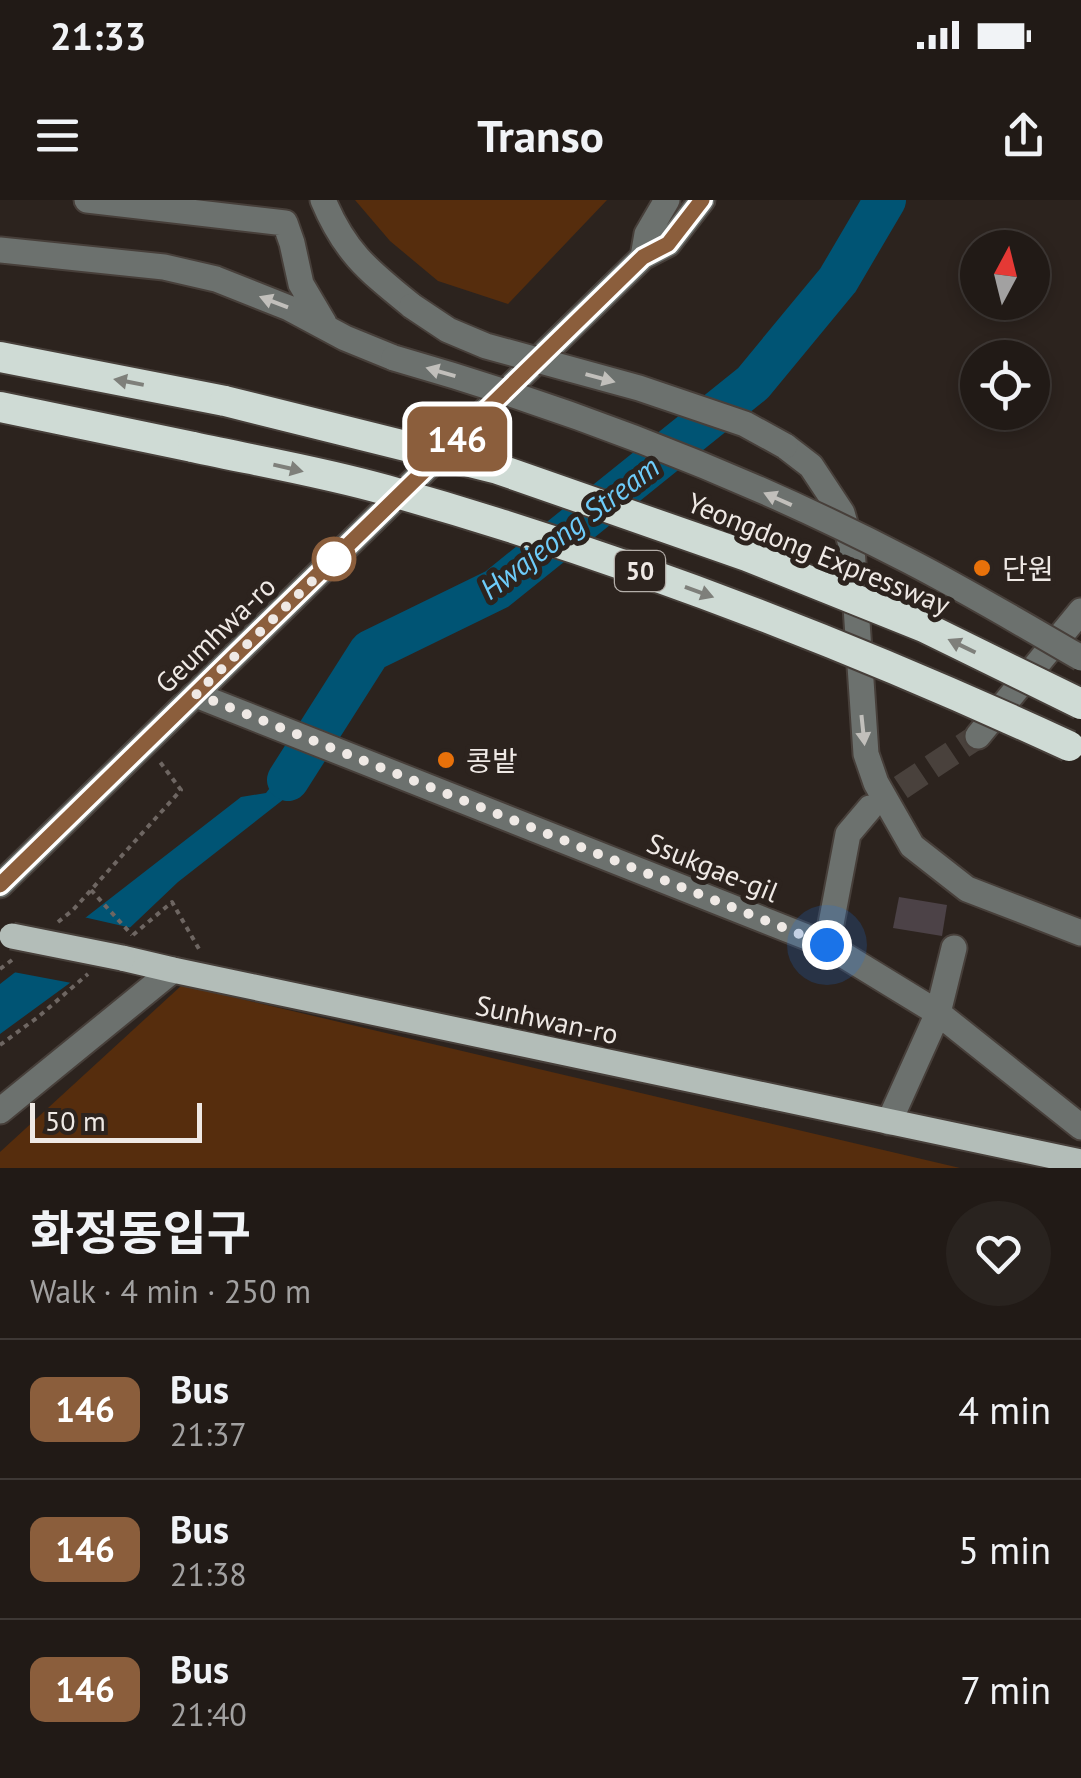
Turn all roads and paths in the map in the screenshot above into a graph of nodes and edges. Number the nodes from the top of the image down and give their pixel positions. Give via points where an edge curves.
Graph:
1 (87, 200) edge
2 (323, 200) edge
3 (667, 200) edge
4 (702, 200) edge
5 (281, 212) edge
6 (0, 250) edge
7 (643, 257) junction
8 (326, 328) junction
9 (0, 357) edge
10 (0, 407) edge
11 (1081, 611) edge
12 (1081, 658) edge
13 (196, 694) junction
14 (1081, 704) edge
15 (978, 736) tunnel mouth
16 (146, 744) junction
17 (1075, 749) edge
18 (870, 808) tunnel mouth
19 (0, 885) edge
20 (1081, 933) edge
21 (6, 934) edge
22 (827, 945) junction
23 (127, 947) junction
24 (954, 948) dead end
25 (173, 970) junction
26 (938, 1013) junction
27 (0, 1112) edge
28 (889, 1122) junction
29 (1081, 1127) edge
30 (1081, 1162) edge

1 - 5 street
2 -> 20 street, bridge via 360,263 448,330 745,424 810,466 842,513 852,548 866,754 912,846 967,889
3 - 7 street, Geumhwa-ro via 647,234
4 - 7 street, Geumhwa-ro via 668,244
5 - 8 street via 301,284
8 -> 6 street via 216,279
7 - 13 street, Geumhwa-ro
12 -> 8 street, bridge via 909,561 778,498 609,428 394,358
14 -> 9 highway, Yeongdong Expressway / 50, bridge via 924,627 747,556 498,469 225,400
10 -> 17 highway, 50, bridge via 383,489 578,549 805,631
11 - 15 street
13 - 16 street, Geumhwa-ro
13 - 22 street, Ssukgae-gil
16 - 19 street, Geumhwa-ro
16 - 23 path via 181,790 91,890
18 - 22 street via 848,834
21 - 23 main road, Sunhwan-ro, bridge
22 - 26 street, Ssukgae-gil
23 - 25 main road, Sunhwan-ro
24 - 26 street
25 - 27 street
25 - 28 main road, Sunhwan-ro
26 - 28 street
26 - 29 street, Ssukgae-gil
28 - 30 main road, Sunhwan-ro

